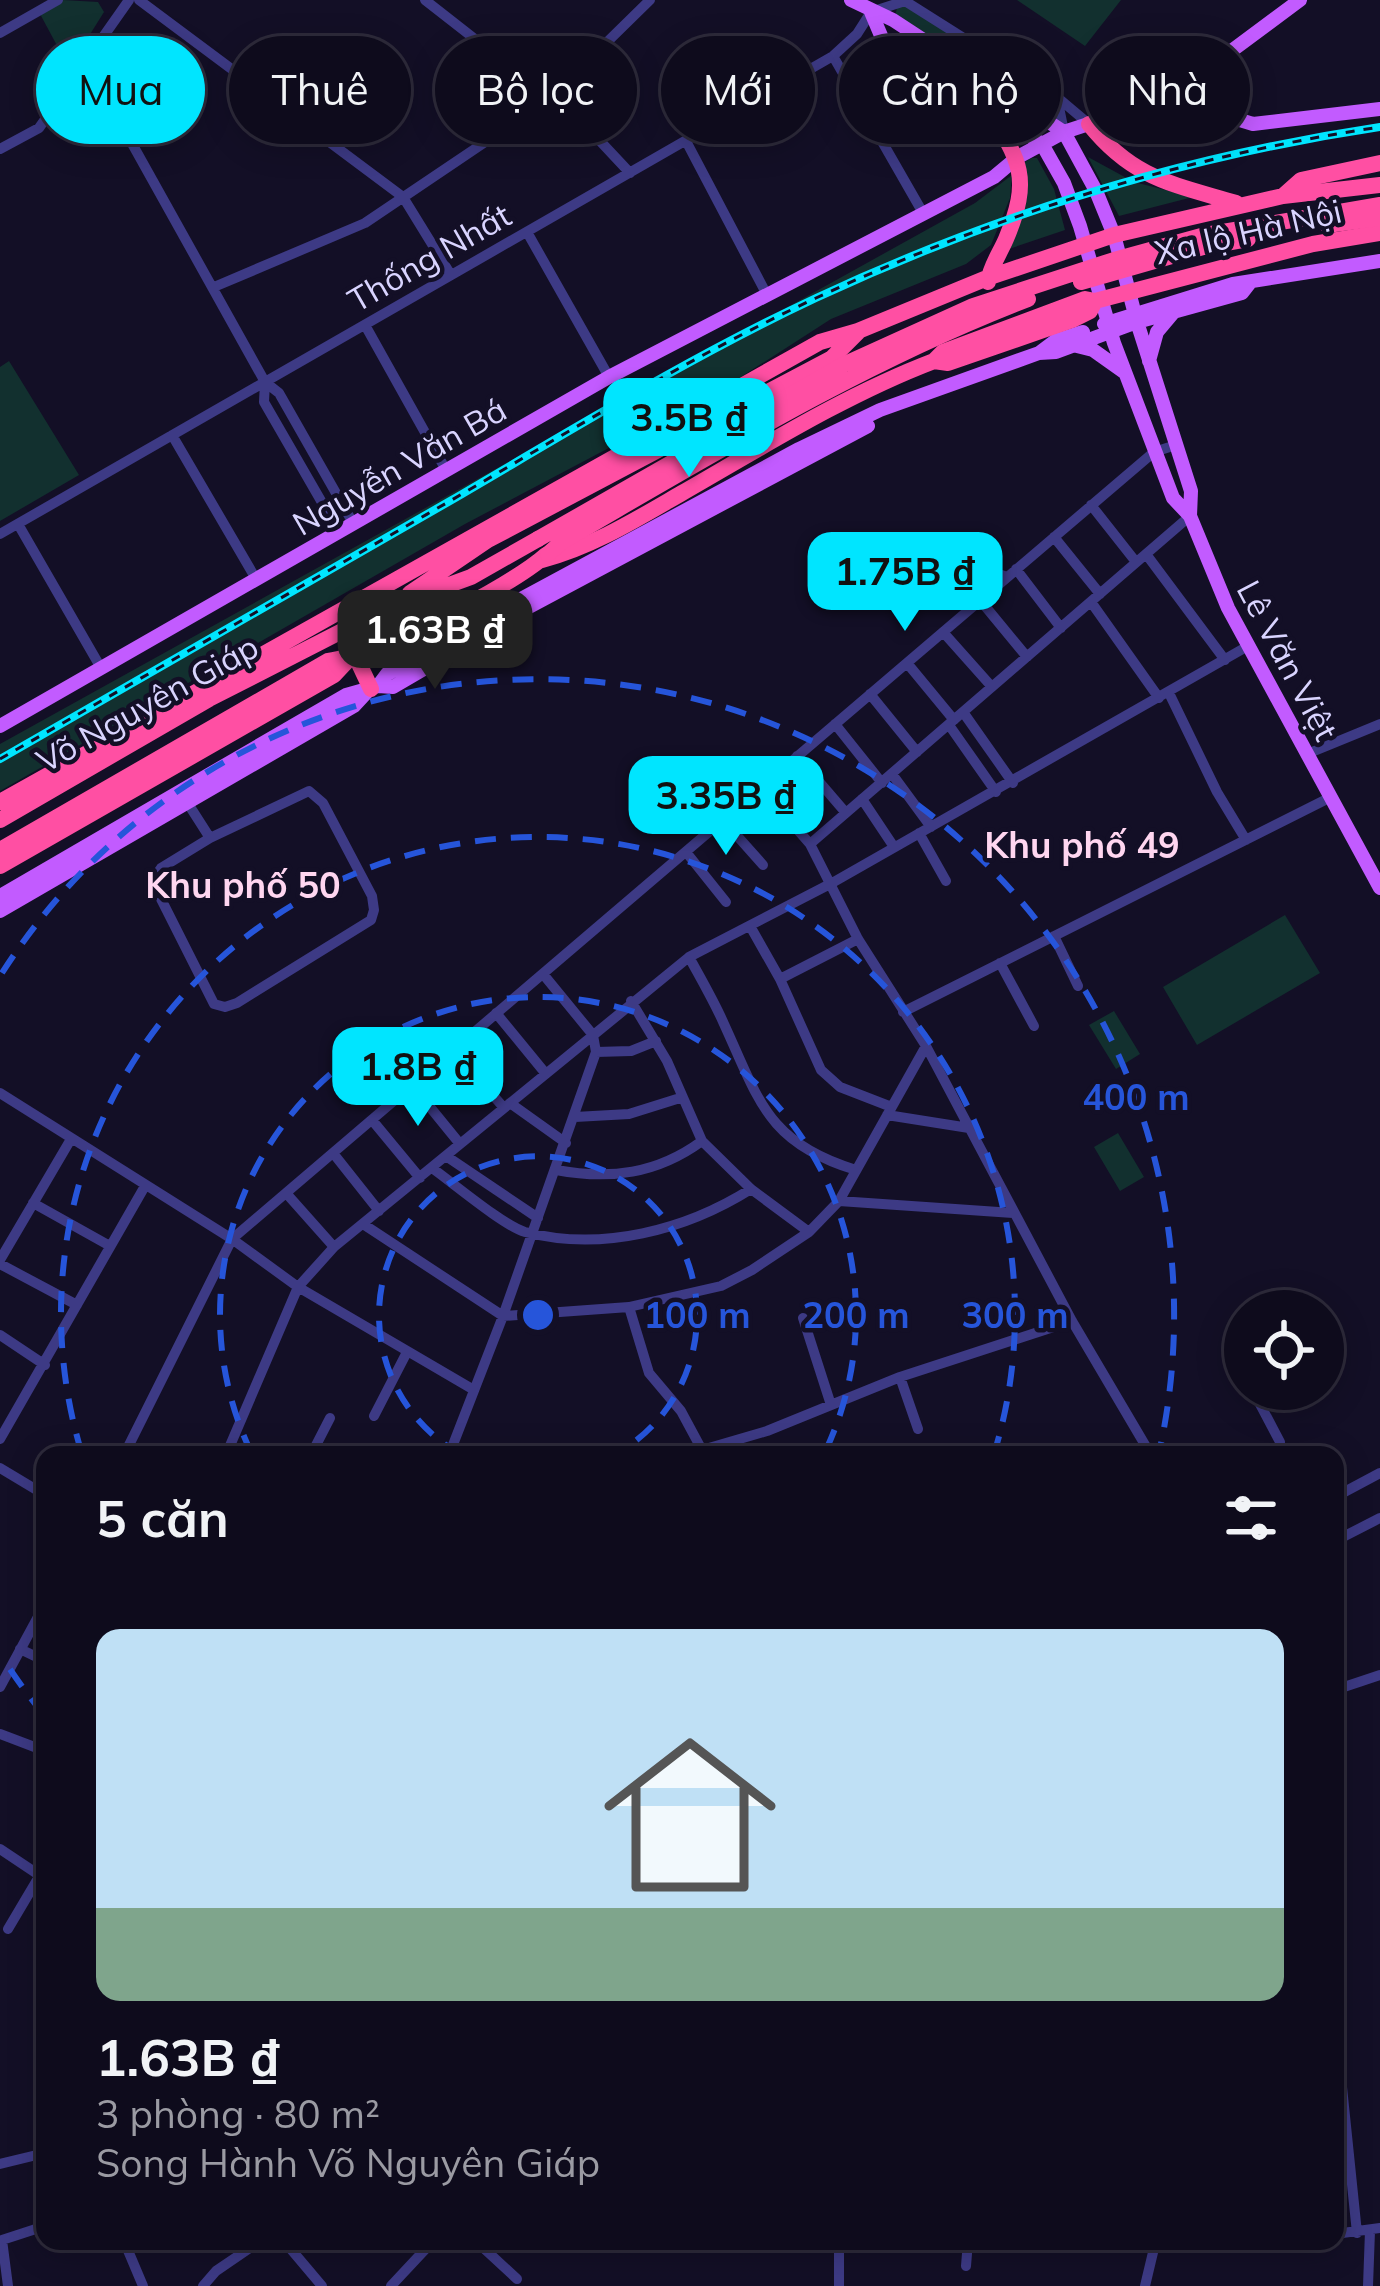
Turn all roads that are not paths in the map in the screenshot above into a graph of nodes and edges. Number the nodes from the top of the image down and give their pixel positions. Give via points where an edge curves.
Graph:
1 (58, 0) edge
2 (129, 0) edge
3 (139, 0) edge
4 (425, 0) edge
5 (650, 0) edge
6 (851, 0) edge
7 (1300, 0) edge
8 (871, 12) junction
9 (0, 33) edge
10 (104, 36) edge
11 (470, 36) edge
12 (613, 36) edge
13 (881, 36) edge
14 (960, 36) edge
15 (1250, 36) edge
16 (833, 56) junction
17 (815, 66) edge
18 (1061, 100) edge
19 (1380, 109) edge
20 (1061, 117) edge
21 (1085, 121) edge
22 (1250, 121) edge
23 (1085, 125) edge
24 (36, 130) edge
25 (1064, 132) junction
26 (1061, 134) edge
27 (133, 144) edge
28 (482, 144) edge
29 (603, 144) edge
30 (679, 144) edge
31 (688, 144) edge
32 (1010, 144) edge
33 (1042, 144) joint
34 (1108, 144) edge
35 (0, 149) edge
36 (1018, 157) junction
37 (1380, 163) edge
38 (630, 173) junction
39 (1380, 185) edge
40 (1283, 196) junction
41 (404, 197) junction
42 (1242, 205) junction
43 (1380, 205) edge
44 (923, 213) junction
45 (1380, 218) edge
46 (1167, 221) junction
47 (526, 232) junction
48 (1380, 233) edge
49 (1114, 235) junction
50 (1085, 244) junction
51 (1380, 260) edge
52 (451, 275) junction
53 (1191, 275) junction
54 (987, 278) junction
55 (1250, 284) junction
56 (214, 287) junction
57 (1129, 290) junction
58 (766, 293) junction
59 (1099, 299) junction
60 (1173, 313) junction
61 (1136, 318) junction
62 (365, 325) junction
63 (1109, 327) junction
64 (858, 331) junction
65 (1006, 335) junction
66 (1072, 345) junction
67 (1039, 353) junction
68 (1149, 362) junction
69 (1124, 373) junction
70 (609, 376) junction
71 (265, 382) junction
72 (172, 436) junction
73 (1176, 445) junction
74 (1154, 452) junction
75 (446, 470) junction
76 (1091, 506) junction
77 (1190, 516) junction
78 (18, 524) junction
79 (353, 524) junction
80 (338, 532) junction
81 (0, 534) edge
82 (1054, 538) junction
83 (904, 541) dead end
84 (542, 551) junction
85 (1141, 558) junction
86 (1012, 573) junction
87 (256, 579) junction
88 (1096, 598) junction
89 (980, 601) junction
90 (389, 607) junction
91 (482, 628) junction
92 (1061, 628) junction
93 (413, 629) junction
94 (943, 632) junction
95 (1248, 646) junction
96 (352, 657) junction
97 (1027, 657) junction
98 (1226, 659) junction
99 (907, 663) junction
100 (101, 668) junction
101 (216, 679) junction
102 (375, 687) junction
103 (992, 688) junction
104 (870, 694) junction
105 (1164, 696) junction
106 (209, 699) junction
107 (955, 719) junction
108 (835, 724) junction
109 (1380, 724) edge
110 (0, 726) edge
111 (126, 731) junction
112 (149, 734) junction
113 (917, 752) junction
114 (1307, 754) junction
115 (797, 756) junction
116 (887, 778) junction
117 (1012, 782) junction
118 (761, 788) junction
119 (995, 792) junction
120 (1330, 797) junction
121 (862, 800) junction
122 (0, 802) edge
123 (188, 802) junction
124 (846, 814) junction
125 (0, 820) edge
126 (723, 820) junction
127 (925, 830) junction
128 (210, 838) junction
129 (1246, 840) junction
130 (810, 844) junction
131 (894, 847) junction
132 (0, 850) edge
133 (686, 852) junction
134 (763, 865) dead end
135 (0, 866) edge
136 (946, 880) dead end
137 (832, 884) junction
138 (1380, 888) edge
139 (0, 896) edge
140 (726, 902) dead end
141 (0, 911) edge
142 (750, 926) junction
143 (1054, 936) junction
144 (857, 939) junction
145 (688, 957) junction
146 (1000, 963) junction
147 (543, 974) junction
148 (780, 979) junction
149 (1078, 986) dead end
150 (632, 1000) junction
151 (903, 1012) junction
152 (496, 1013) junction
153 (1034, 1026) dead end
154 (592, 1034) junction
155 (656, 1041) junction
156 (926, 1046) junction
157 (454, 1050) junction
158 (596, 1052) junction
159 (546, 1074) junction
160 (412, 1085) junction
161 (0, 1093) edge
162 (680, 1097) junction
163 (507, 1106) junction
164 (888, 1110) junction
165 (575, 1117) junction
166 (372, 1120) junction
167 (969, 1128) junction
168 (70, 1139) junction
169 (702, 1141) junction
170 (566, 1143) junction
171 (460, 1144) junction
172 (333, 1153) junction
173 (446, 1156) junction
174 (432, 1168) junction
175 (556, 1170) junction
176 (856, 1170) junction
177 (420, 1178) junction
178 (145, 1186) junction
179 (751, 1189) junction
180 (286, 1193) junction
181 (839, 1201) junction
182 (33, 1203) junction
183 (379, 1211) junction
184 (1012, 1213) junction
185 (538, 1218) junction
186 (363, 1224) junction
187 (809, 1232) junction
188 (533, 1233) junction
189 (232, 1239) junction
190 (110, 1246) junction
191 (334, 1246) junction
192 (0, 1262) edge
193 (298, 1287) junction
194 (76, 1305) junction
195 (629, 1306) junction
196 (503, 1316) junction
197 (803, 1318) dead end
198 (1072, 1321) junction
199 (0, 1335) edge
200 (407, 1352) junction
201 (45, 1365) junction
202 (900, 1377) junction
203 (474, 1390) junction
204 (831, 1405) junction
205 (1263, 1410) edge
206 (374, 1416) dead end
207 (330, 1418) dead end
208 (918, 1429) dead end
209 (0, 1439) edge
210 (1280, 1442) dead end
211 (128, 1446) edge
212 (235, 1446) edge
213 (316, 1446) edge
214 (452, 1446) edge
215 (698, 1446) edge
216 (720, 1446) edge
217 (1146, 1446) edge
218 (0, 1468) edge
219 (1380, 1473) edge
220 (36, 1490) edge
221 (1344, 1492) edge
222 (1380, 1518) edge
223 (1344, 1536) edge
224 (36, 1620) edge
225 (20, 1649) junction
226 (36, 1657) edge
227 (1380, 1675) edge
228 (0, 1687) edge
229 (1344, 1687) edge
230 (0, 1734) edge
231 (36, 1748) edge
232 (0, 1850) edge
233 (36, 1873) edge
234 (36, 1886) edge
235 (8, 1929) dead end
236 (1344, 2109) edge
237 (36, 2155) edge
238 (1344, 2163) edge
239 (0, 2164) edge
240 (1349, 2164) junction
241 (36, 2229) edge
242 (1369, 2231) edge
243 (128, 2250) edge
244 (247, 2250) edge
245 (292, 2250) edge
246 (425, 2250) edge
247 (486, 2250) edge
248 (839, 2250) edge
249 (967, 2250) edge
250 (1154, 2250) edge
251 (966, 2266) dead end
252 (517, 2278) dead end
253 (396, 2282) edge
254 (8, 2286) edge
255 (143, 2286) edge
256 (203, 2286) edge
257 (322, 2286) edge
258 (839, 2286) edge
259 (1145, 2286) edge
260 (1368, 2286) edge

1 - 9 street
2 - 10 street
3 - 41 street
4 - 11 street
5 - 12 street
6 - 8 main road
7 - 15 main road, Nguyễn Văn Bá
8 - 13 main road
8 - 14 street via 905,1
8 - 16 street, Thống Nhất
8 - 25 main road
16 - 17 street, Thống Nhất
16 - 44 street
18 - 21 street
19 - 22 main road
20 - 25 street
23 - 25 main road, Nguyễn Văn Bá
24 - 35 street
25 - 26 main road, Nguyễn Văn Bá
25 - 49 main road, Lê Văn Việt
27 - 56 street
28 - 41 street
29 - 38 street
30 - 38 street, Thống Nhất
31 - 58 street
32 - 36 highway
33 - 36 main road, Nguyễn Văn Bá
33 - 50 main road, Lê Văn Việt
34 - 42 highway via 1159,181
36 - 44 main road, Nguyễn Văn Bá
36 - 54 highway via 1018,204
37 - 40 highway, Xa lộ Hà Nội via 1301,180
38 - 47 street, Thống Nhất
39 - 40 highway, Xa lộ Hà Nội
40 - 42 highway, Xa lộ Hà Nội
41 - 52 street
41 - 56 street via 365,223
42 - 46 highway, Xa lộ Hà Nội
43 - 84 highway, bridge via 1205,235 973,306 843,365
44 - 58 main road, Nguyễn Văn Bá
45 - 84 highway, bridge via 1203,247 991,313 849,377
46 - 49 highway, Xa lộ Hà Nội
46 - 53 highway via 1163,254
47 - 52 street, Thống Nhất
47 - 70 street
48 - 53 highway, Xa lộ Hà Nội
49 - 50 highway, Xa lộ Hà Nội
49 - 57 main road, Lê Văn Việt
50 - 54 highway, Võ Nguyên Giáp
50 - 59 main road, Lê Văn Việt
51 - 55 main road
52 - 62 street, Thống Nhất
53 - 57 highway, Xa lộ Hà Nội
54 - 64 highway, Võ Nguyên Giáp
54 - 65 highway
55 - 60 main road
55 - 61 main road
56 - 71 street
57 - 59 highway, Xa lộ Hà Nội
57 - 61 main road, Lê Văn Việt
58 - 70 main road, Nguyễn Văn Bá
59 - 63 main road, Lê Văn Việt
59 - 65 highway, Võ Nguyên Giáp via 1072,320
60 - 61 main road
60 - 68 main road via 1157,332
61 - 63 main road
61 - 68 main road, Lê Văn Việt
62 - 71 street, Thống Nhất
62 - 75 street
63 - 66 main road
63 - 67 main road
63 - 69 main road, Lê Văn Việt
64 - 90 highway, Võ Nguyên Giáp via 832,358 488,540
64 - 101 highway, Võ Nguyên Giáp via 820,342
65 - 84 highway, Võ Nguyên Giáp via 847,399 571,553
66 - 67 main road
66 - 69 main road
67 - 91 main road via 896,407
68 - 73 main road, Lê Văn Việt
69 - 74 main road, Lê Văn Việt
70 - 75 main road, Nguyễn Văn Bá
71 - 72 street, Thống Nhất
71 - 79 street via 279,393
71 - 80 street via 264,402
72 - 78 street, Thống Nhất
72 - 87 street
73 - 74 street
73 - 77 main road, Lê Văn Việt
74 - 76 street
74 - 77 main road, Lê Văn Việt
75 - 79 main road, Nguyễn Văn Bá
76 - 82 street
76 - 85 street
77 - 85 street
77 - 95 main road, Lê Văn Việt
78 - 81 street, Thống Nhất
78 - 100 street
79 - 80 main road, Nguyễn Văn Bá
80 - 87 main road, Nguyễn Văn Bá
82 - 86 street
82 - 88 street
83 - 86 street
84 - 90 highway, Võ Nguyên Giáp
84 - 93 highway, Võ Nguyên Giáp
85 - 88 street
85 - 98 street
86 - 89 street
86 - 92 street
87 - 100 main road, Nguyễn Văn Bá
88 - 92 street
88 - 105 street
89 - 94 street
89 - 97 street
90 - 106 highway, Võ Nguyên Giáp
91 - 93 highway
91 - 102 main road via 393,687
92 - 97 street
93 - 96 highway, Võ Nguyên Giáp
94 - 99 street
94 - 103 street
95 - 98 street
95 - 114 main road, Lê Văn Việt
96 - 102 highway
96 - 132 highway, Võ Nguyên Giáp via 328,661
96 - 135 highway, Võ Nguyên Giáp via 334,675
97 - 103 street
98 - 105 street
99 - 104 street
99 - 107 street
100 - 110 main road, Nguyễn Văn Bá
101 - 106 highway
101 - 111 highway, Võ Nguyên Giáp
102 - 123 main road
102 - 139 main road via 346,695
103 - 107 street
104 - 108 street
104 - 113 street
105 - 117 street
105 - 129 street
106 - 112 highway, Võ Nguyên Giáp
107 - 113 street
107 - 117 street
107 - 119 street
108 - 115 street
108 - 116 street
109 - 114 street
111 - 112 highway
111 - 122 highway, Võ Nguyên Giáp
112 - 125 highway, Võ Nguyên Giáp
113 - 116 street
114 - 120 main road, Lê Văn Việt
115 - 118 street
115 - 124 street
116 - 121 street
116 - 127 street
117 - 119 street
118 - 126 street
118 - 130 street
119 - 127 street
120 - 129 street
120 - 138 main road, Lê Văn Việt
121 - 124 street
121 - 131 street
123 - 128 street
123 - 141 main road
124 - 130 street
126 - 133 street
126 - 134 street
127 - 131 street
127 - 136 street
128 - 128 street via 154,878 214,1004 237,1003 370,920 372,896 309,790
129 - 143 street
130 - 137 street
131 - 137 street
133 - 140 street
133 - 147 street
137 - 142 street
137 - 144 street
142 - 145 street
142 - 148 street
143 - 146 street
143 - 149 street
144 - 148 street
144 - 151 street
145 - 150 street
145 - 176 street via 772,1120 801,1147
146 - 151 street
146 - 153 street
147 - 152 street
147 - 154 street
148 - 164 street via 821,1070
150 - 154 street
150 - 155 street
151 - 156 street
152 - 157 street
152 - 159 street
154 - 158 street
154 - 159 street
155 - 158 street via 632,1052
155 - 162 street
156 - 164 street
156 - 167 street
157 - 160 street
157 - 163 street
158 - 165 street
159 - 163 street
160 - 166 street
160 - 171 street
161 - 168 street
162 - 165 street via 629,1114
162 - 169 street
163 - 170 street
163 - 171 street
164 - 167 street
164 - 176 street
165 - 170 street
166 - 172 street
166 - 177 street
167 - 184 street
168 - 178 street
168 - 182 street
169 - 175 street via 641,1172
169 - 179 street
170 - 175 street
171 - 173 street
172 - 180 street
172 - 183 street
173 - 174 street
173 - 185 street
174 - 177 street
174 - 188 street
175 - 185 street
176 - 181 street
177 - 183 street
178 - 189 street
178 - 190 street
179 - 187 street
179 - 188 street via 698,1217 638,1234
180 - 189 street
180 - 191 street
181 - 184 street
181 - 187 street
182 - 190 street
182 - 192 street
183 - 186 street
184 - 198 street
185 - 188 street
186 - 191 street
186 - 196 street
187 - 195 street via 721,1286
188 - 196 street
189 - 193 street
189 - 211 street
190 - 194 street
191 - 193 street
192 - 194 street
193 - 200 street
193 - 212 street
194 - 201 street
195 - 196 street
195 - 215 street via 649,1373
196 - 203 street
197 - 204 street
198 - 202 street
198 - 217 street
199 - 201 street
200 - 203 street
200 - 206 street
201 - 209 street
202 - 204 street
202 - 208 street
203 - 214 street
204 - 216 street
205 - 210 street
207 - 213 street
218 - 220 street
219 - 221 street
222 - 223 street
224 - 225 street
225 - 226 street
225 - 228 street
227 - 229 street
230 - 231 street
232 - 233 street
234 - 235 street
236 - 240 street
237 - 239 street
238 - 240 street
240 - 242 street
241 - 254 street via 2,2240
242 - 260 street
243 - 255 street
244 - 256 street
245 - 257 street
246 - 253 street
247 - 252 street
248 - 258 street
249 - 251 street
250 - 259 street

